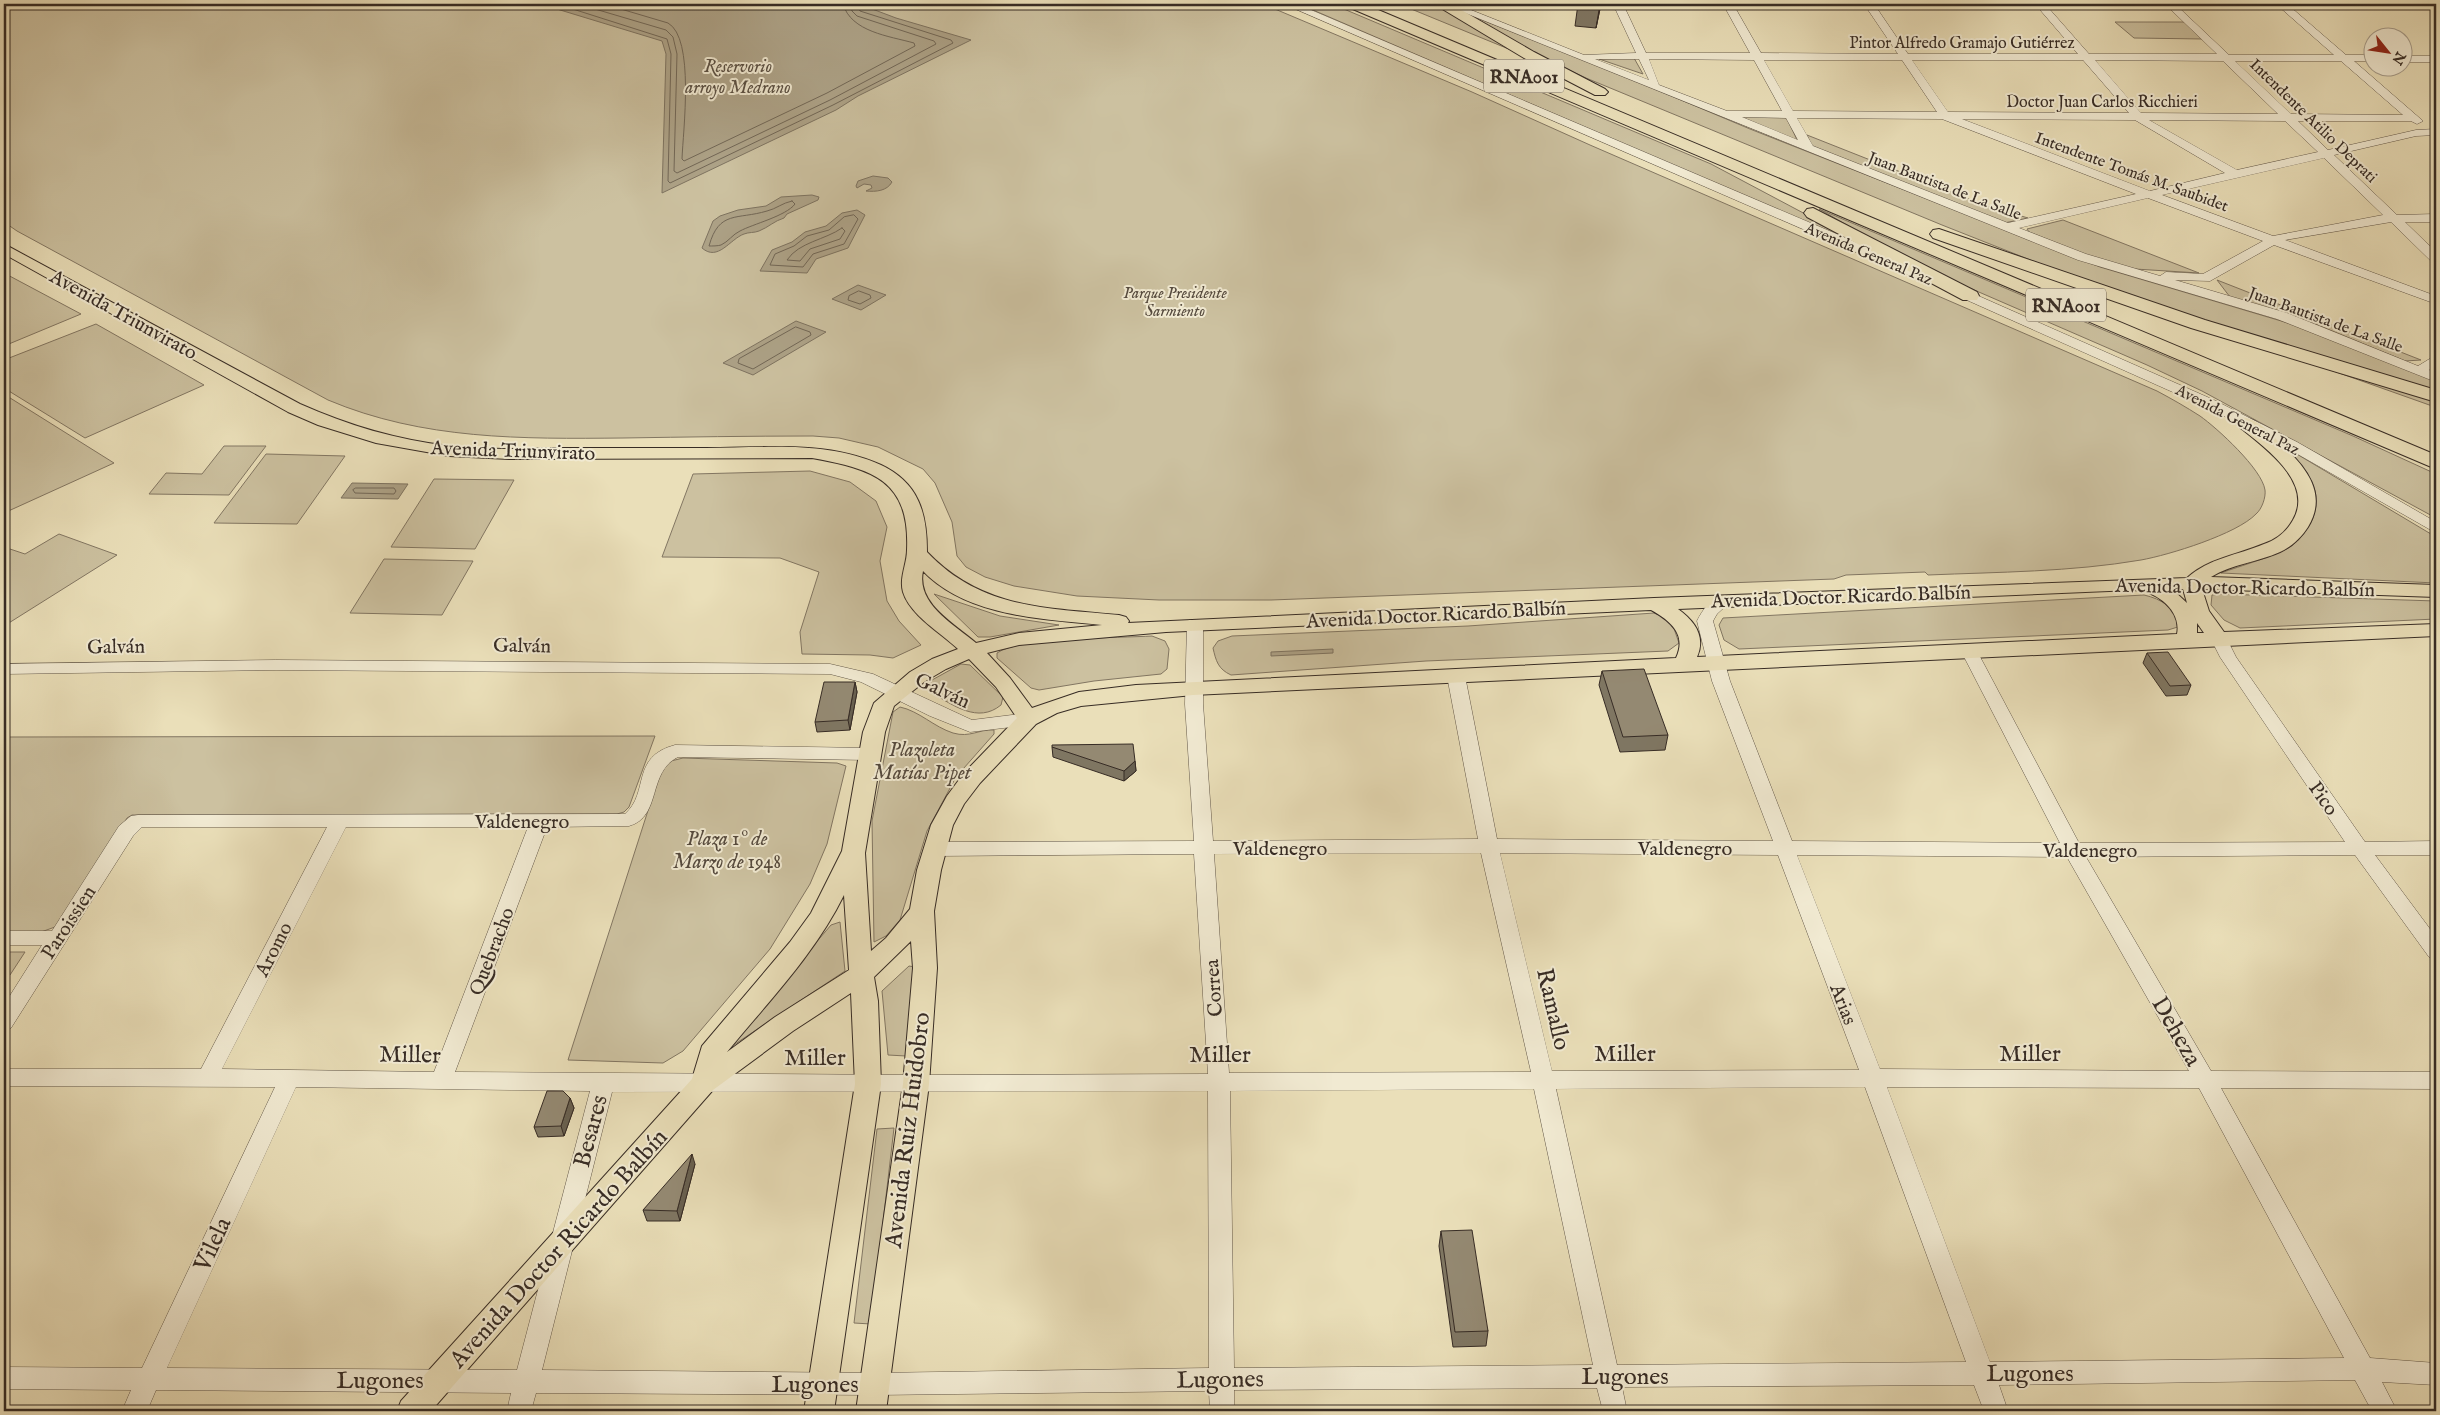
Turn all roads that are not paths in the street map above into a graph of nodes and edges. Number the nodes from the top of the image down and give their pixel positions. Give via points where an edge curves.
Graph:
1 (1289, 4) edge
2 (1353, 4) edge
3 (1381, 4) edge
4 (1441, 4) edge
5 (1448, 4) edge
6 (1618, 4) edge
7 (1728, 4) edge
8 (1869, 4) edge
9 (2040, 4) edge
10 (2170, 4) edge
11 (2281, 4) edge
12 (2432, 4) edge
13 (2436, 7) edge
14 (1641, 56) junction
15 (1757, 56) junction
16 (1904, 56) junction
17 (1580, 57) junction
18 (2088, 57) junction
19 (2226, 58) junction
20 (2344, 58) junction
21 (2362, 58) edge
22 (2412, 59) edge
23 (2436, 59) edge
24 (1654, 87) junction
25 (1622, 104) junction
26 (1722, 114) junction
27 (1789, 114) junction
28 (1945, 116) junction
29 (2139, 117) junction
30 (2290, 118) junction
31 (2414, 118) junction
32 (2434, 134) edge
33 (1696, 148) junction
34 (1809, 150) junction
35 (2326, 155) junction
36 (2237, 175) junction
37 (2148, 194) junction
38 (2394, 218) junction
39 (2436, 218) edge
40 (1914, 225) junction
41 (2006, 227) junction
42 (2273, 240) junction
43 (4, 248) edge
44 (2436, 259) edge
45 (2131, 273) junction
46 (2205, 278) junction
47 (1970, 296) junction
48 (2224, 299) junction
49 (2436, 300) edge
50 (2436, 359) edge
51 (2419, 371) junction
52 (2436, 378) edge
53 (2436, 396) edge
54 (2244, 422) junction
55 (2436, 445) edge
56 (2436, 463) edge
57 (2436, 528) edge
58 (917, 553) junction
59 (2149, 584) junction
60 (2191, 584) junction
61 (2436, 591) edge
62 (1723, 601) junction
63 (1654, 604) junction
64 (1195, 624) junction
65 (1166, 626) junction
66 (2436, 630) edge
67 (2218, 639) junction
68 (2186, 640) junction
69 (971, 651) junction
70 (1969, 651) junction
71 (1717, 662) junction
72 (1683, 664) junction
73 (4, 669) edge
74 (1456, 676) junction
75 (1193, 688) junction
76 (897, 692) junction
77 (1028, 719) junction
78 (869, 754) junction
79 (339, 822) junction
80 (540, 822) junction
81 (134, 823) joint
82 (1489, 846) junction
83 (2436, 848) edge
84 (934, 849) junction
85 (1204, 849) junction
86 (1784, 849) junction
87 (2074, 850) junction
88 (2361, 850) junction
89 (854, 851) junction
90 (922, 911) junction
91 (4, 938) edge
92 (58, 938) junction
93 (2436, 952) edge
94 (861, 974) junction
95 (4, 1022) edge
96 (207, 1076) junction
97 (290, 1077) junction
98 (4, 1078) edge
99 (1873, 1078) junction
100 (1543, 1079) junction
101 (1219, 1080) junction
102 (2206, 1080) junction
103 (2436, 1080) edge
104 (441, 1081) junction
105 (603, 1083) junction
106 (704, 1083) junction
107 (868, 1084) junction
108 (916, 1084) junction
109 (561, 1242) junction
110 (2362, 1369) junction
111 (1982, 1374) junction
112 (2436, 1374) edge
113 (1608, 1377) junction
114 (4, 1378) edge
115 (150, 1378) junction
116 (1220, 1379) junction
117 (439, 1381) junction
118 (528, 1382) junction
119 (822, 1383) junction
120 (873, 1398) edge
121 (134, 1411) edge
122 (412, 1411) edge
123 (519, 1411) edge
124 (819, 1411) edge
125 (1222, 1411) edge
126 (1616, 1411) edge
127 (1996, 1411) edge
128 (2385, 1411) edge

1 - 47 street, Avenida General Paz
2 - 33 highway, Avenida General Paz / RNA001
3 - 25 highway, RNA001
4 - 25 highway
5 - 17 street, Juan Bautista de La Salle
6 - 14 street
7 - 15 street
8 - 16 street
9 - 18 street
10 - 19 street, Intendente Atilio Deprati
11 - 20 street
12 - 13 street
14 - 15 street, Pintor Alfredo Gramajo Gutiérrez
14 - 17 street, Pintor Alfredo Gramajo Gutiérrez
14 - 24 street via 1654,80
15 - 16 street, Pintor Alfredo Gramajo Gutiérrez
15 - 27 street
16 - 18 street, Pintor Alfredo Gramajo Gutiérrez
16 - 28 street
17 - 24 street, Juan Bautista de La Salle
18 - 19 street, Pintor Alfredo Gramajo Gutiérrez
18 - 29 street
19 - 20 street, Pintor Alfredo Gramajo Gutiérrez
19 - 30 street, Intendente Atilio Deprati
20 - 21 street, Pintor Alfredo Gramajo Gutiérrez
20 - 31 street
22 - 23 street
24 - 26 street, Juan Bautista de La Salle
25 - 40 highway, RNA001
26 - 27 street, Doctor Juan Carlos Ricchieri
26 - 34 street, Juan Bautista de La Salle
27 - 28 street, Doctor Juan Carlos Ricchieri
27 - 34 street
28 - 29 street, Doctor Juan Carlos Ricchieri
28 - 37 street, Intendente Tomás M. Saubidet
29 - 30 street, Doctor Juan Carlos Ricchieri
29 - 36 street
30 - 31 street, Doctor Juan Carlos Ricchieri
30 - 35 street, Intendente Atilio Deprati
31 - 32 street
32 - 35 street via 2416,133
33 - 47 highway
33 - 56 highway, Avenida General Paz / RNA001
34 - 41 street, Juan Bautista de La Salle
35 - 36 street
35 - 38 street, Intendente Atilio Deprati
36 - 37 street
37 - 41 street
37 - 42 street, Intendente Tomás M. Saubidet
38 - 39 street
38 - 42 street
38 - 44 street, Intendente Atilio Deprati
40 - 53 highway via 2198,324
40 - 55 highway, RNA001
41 - 45 street, Juan Bautista de La Salle
42 - 46 street
42 - 49 street, Intendente Tomás M. Saubidet
43 - 58 main road, Avenida Triunvirato via 294,408 324,421 390,441 480,454 793,452 860,463 900,486 912,502 917,520
45 - 46 street
45 - 48 street, Juan Bautista de La Salle
46 - 48 street
47 - 54 street, Avenida General Paz via 2180,389
48 - 51 street, Juan Bautista de La Salle via 2300,323
50 - 51 street
51 - 52 street, Juan Bautista de La Salle
54 - 57 street, Avenida General Paz via 2292,445
54 - 60 main road via 2297,472 2308,492 2306,516 2282,543 2211,568
58 - 65 main road via 950,585 1002,605
58 - 69 main road, Avenida Triunvirato via 911,581 915,596 928,613
59 - 60 main road, Avenida Doctor Ricardo Balbín
59 - 62 main road, Avenida Doctor Ricardo Balbín
59 - 68 main road via 2183,611 2189,631
60 - 61 main road, Avenida Doctor Ricardo Balbín
60 - 67 main road via 2199,610
62 - 63 main road, Avenida Doctor Ricardo Balbín
62 - 71 street, Arias via 1710,611 1705,621
63 - 64 main road, Avenida Doctor Ricardo Balbín
63 - 72 main road via 1682,621 1689,632 1692,644
64 - 65 main road, Avenida Doctor Ricardo Balbín
64 - 75 street, Correa
65 - 69 main road, Avenida Doctor Ricardo Balbín via 1019,639
66 - 67 main road
67 - 68 main road
67 - 88 street, Pico
68 - 70 main road
69 - 76 main road, Avenida Doctor Ricardo Balbín via 939,664
69 - 77 main road, Avenida Triunvirato via 1009,688
70 - 71 main road
70 - 87 street, Deheza
71 - 72 main road
71 - 86 street, Arias via 1741,737
72 - 74 main road
73 - 76 street, Galván via 276,665 830,668
74 - 75 main road
74 - 82 street, Ramallo
75 - 77 main road via 1079,699 1049,708
75 - 85 street, Correa
76 - 77 street, Galván via 970,726
76 - 78 main road, Avenida Doctor Ricardo Balbín via 879,714
77 - 84 main road via 972,778 955,801
78 - 80 street, Valdenegro via 675,751 659,757 639,811 628,820
78 - 89 main road, Avenida Doctor Ricardo Balbín
79 - 80 street, Valdenegro
79 - 81 street, Valdenegro via 146,820
79 - 96 street, Aromo
80 - 104 street, Quebracho
81 - 92 street, Paroissien
82 - 85 street, Valdenegro
82 - 86 street, Valdenegro
82 - 100 street, Ramallo
83 - 88 street, Valdenegro
84 - 85 street, Valdenegro
84 - 90 main road, Avenida Ruiz Huidobro
85 - 101 street, Correa
86 - 87 street, Valdenegro
86 - 99 street, Arias
87 - 88 street, Valdenegro
87 - 102 street, Deheza
88 - 93 street, Pico
89 - 94 main road, Avenida Ruiz Huidobro
89 - 106 main road, Avenida Doctor Ricardo Balbín via 821,917 800,948 711,1053
90 - 94 main road, Avenida Doctor Ricardo Balbín via 895,944
90 - 108 main road, Avenida Ruiz Huidobro via 925,968
91 - 92 street
92 - 95 street, Paroissien
94 - 106 main road, Avenida Doctor Ricardo Balbín via 784,1024
94 - 107 main road, Avenida Ruiz Huidobro
96 - 97 street, Miller
96 - 98 street, Miller
97 - 104 street, Miller
97 - 115 street, Vilela
99 - 100 street, Miller
99 - 102 street, Miller
99 - 111 street, Arias
100 - 101 street, Miller
100 - 113 street, Ramallo
101 - 108 street, Miller
101 - 116 street, Correa
102 - 103 street, Miller
102 - 110 street, Deheza
104 - 105 street, Miller
105 - 106 street, Miller
105 - 109 street, Besares
106 - 107 street, Miller
106 - 109 main road, Avenida Doctor Ricardo Balbín
107 - 108 street, Miller
107 - 119 main road, Avenida Ruiz Huidobro
108 - 120 main road, Avenida Ruiz Huidobro
109 - 117 main road, Avenida Doctor Ricardo Balbín
109 - 118 street, Besares
110 - 111 street, Lugones
110 - 112 street, Lugones
110 - 128 street, Deheza
111 - 113 street, Lugones
111 - 127 street, Arias
113 - 116 street, Lugones
113 - 126 street, Ramallo
114 - 115 street, Lugones
115 - 117 street, Lugones
115 - 121 street, Vilela
116 - 120 street, Lugones
116 - 125 street, Correa
117 - 118 street, Lugones
117 - 122 main road, Avenida Doctor Ricardo Balbín
118 - 119 street, Lugones
118 - 123 street, Besares
119 - 120 street, Lugones
119 - 124 main road, Avenida Ruiz Huidobro

